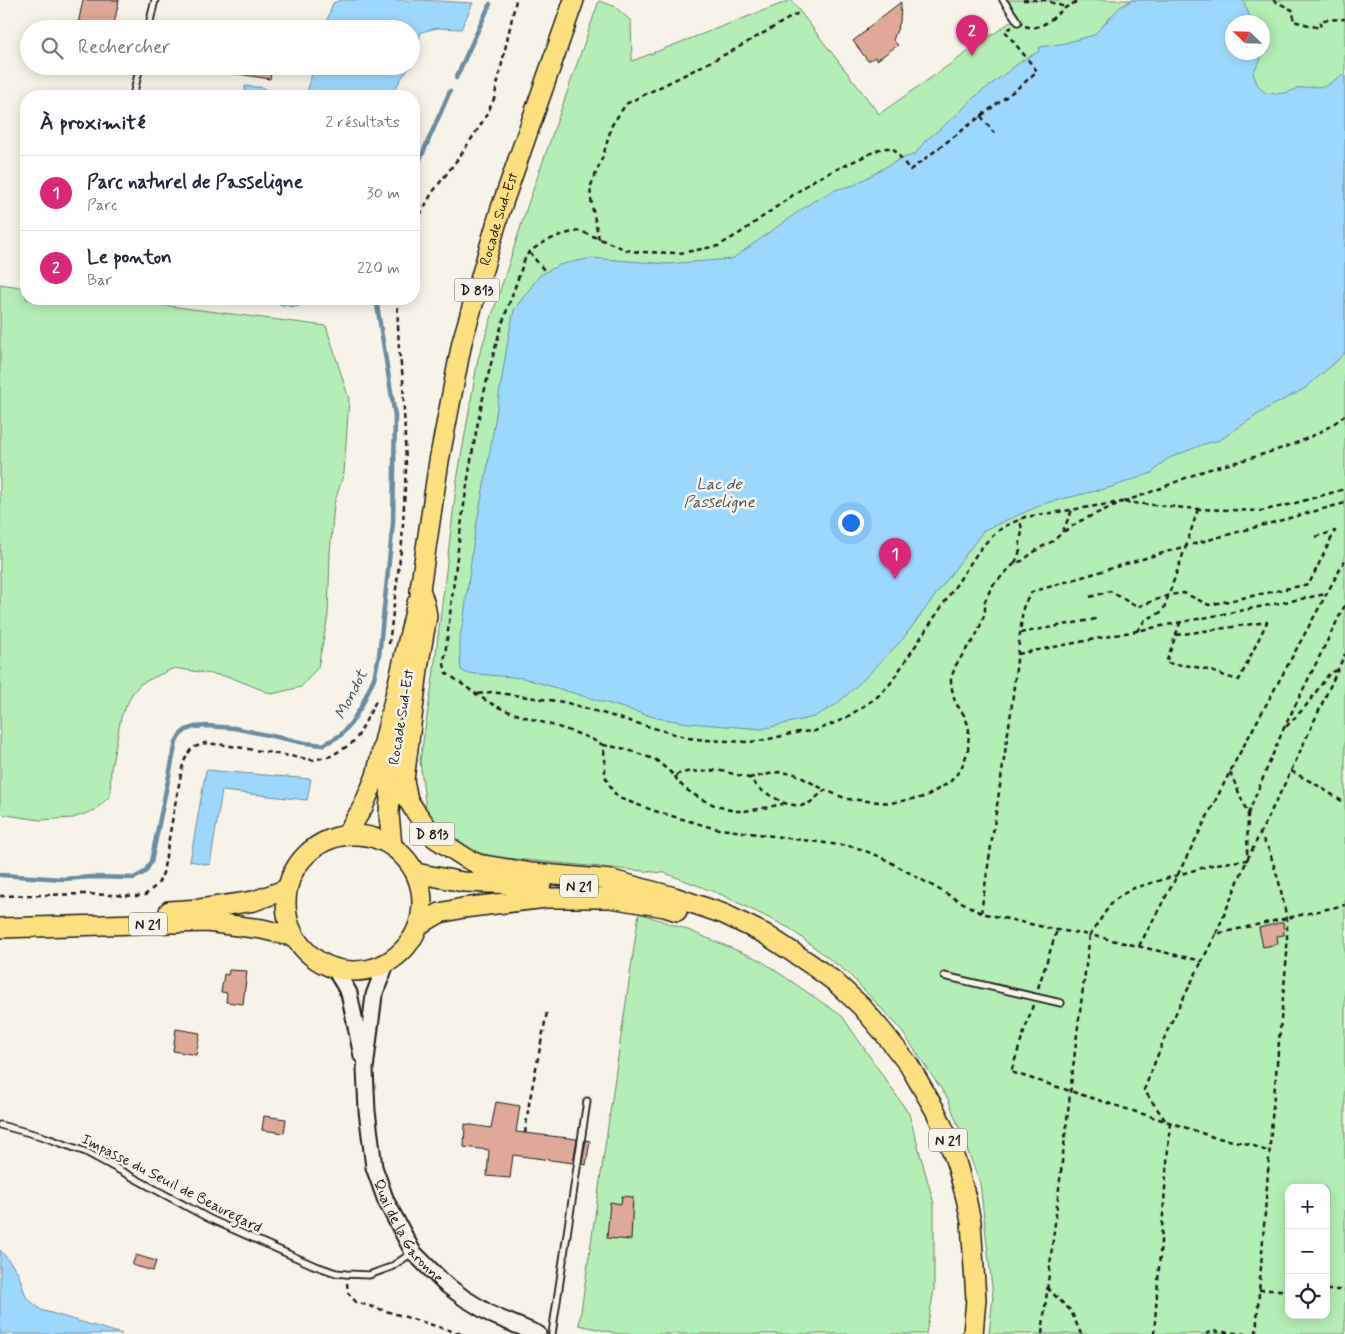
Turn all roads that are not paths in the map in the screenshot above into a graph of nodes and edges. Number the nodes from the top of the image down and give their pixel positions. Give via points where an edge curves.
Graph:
1 (155, 0) edge
2 (574, 0) edge
3 (1004, 0) edge
4 (150, 20) edge
5 (1018, 22) road end
6 (138, 75) edge
7 (134, 90) edge
8 (420, 589) junction
9 (346, 835) junction
10 (392, 846) junction
11 (416, 873) junction
12 (287, 890) junction
13 (674, 897) junction
14 (0, 919) edge
15 (419, 925) junction
16 (0, 928) edge
17 (295, 937) junction
18 (386, 964) junction
19 (334, 968) junction
20 (944, 976) dead end
21 (1062, 1003) dead end
22 (365, 1069) junction
23 (586, 1101) dead end
24 (0, 1125) edge
25 (414, 1252) junction
26 (538, 1334) edge
27 (552, 1334) edge
28 (964, 1334) edge
29 (973, 1334) edge

1 - 4 lane
2 - 8 main road, Rocade Sud-Est / D 813 via 500,211 462,342 439,461
3 - 5 lane
6 - 7 lane
8 - 9 main road, Rocade Sud-Est / D 813 via 376,776
8 - 10 main road, Rocade Sud-Est / D 813 via 390,789
8 - 13 main road, D 813 via 427,616 404,780 408,800 435,838 478,864 532,873 612,880
9 - 10 main road via 370,836
9 - 12 main road via 326,841 308,853 295,870
10 - 11 main road
11 - 13 main road, N 21 via 463,882 609,887
11 - 15 main road via 422,890 423,908
12 - 14 main road, N 21 via 254,901 200,909
12 - 17 main road via 287,914
13 - 29 main road, N 21 via 724,914 764,934 809,963 861,1006 909,1065 946,1134 966,1198 974,1254 976,1299
15 - 18 main road via 412,940
15 - 28 main road, N 21 via 440,913 463,908 546,898 610,898 665,907 710,922 804,970 849,1006 869,1027 895,1059 937,1132 962,1213 968,1290
16 - 17 main road, N 21 via 207,922
17 - 19 main road via 305,951
18 - 19 main road via 369,970
18 - 22 street, Quai de la Garonne via 374,995
19 - 22 street, Quai de la Garonne via 349,993
20 - 21 lane
22 - 25 street, Quai de la Garonne via 366,1111 374,1167 386,1201
23 - 27 lane
24 - 25 lane, Impasse du Seuil de Beauregard via 86,1152 210,1219 336,1273 369,1275 399,1263
25 - 26 street, Quai de la Garonne via 444,1283 464,1298 492,1315

